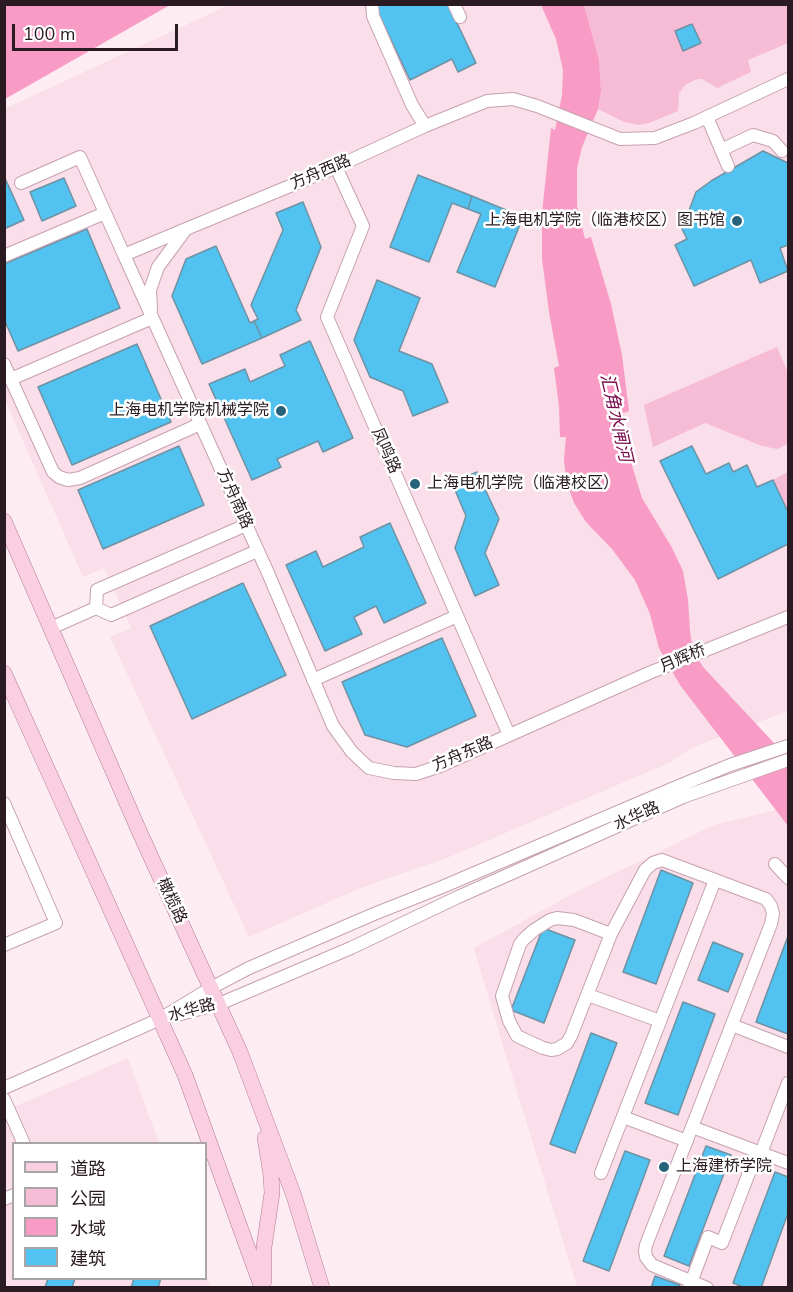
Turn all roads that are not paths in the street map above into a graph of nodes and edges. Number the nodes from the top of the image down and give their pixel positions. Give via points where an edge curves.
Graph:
1 (372, 4) edge
2 (454, 4) edge
3 (460, 17) dead end
4 (789, 79) edge
5 (706, 117) junction
6 (425, 126) junction
7 (721, 150) junction
8 (782, 151) dead end
9 (336, 166) junction
10 (728, 166) dead end
11 (21, 183) dead end
12 (105, 213) junction
13 (186, 229) junction
14 (124, 255) junction
15 (4, 256) edge
16 (152, 318) junction
17 (4, 364) edge
18 (11, 379) junction
19 (200, 424) junction
20 (4, 521) edge
21 (246, 525) junction
22 (257, 551) junction
23 (96, 608) junction
24 (457, 616) junction
25 (789, 617) edge
26 (51, 628) junction
27 (4, 673) edge
28 (649, 673) joint
29 (313, 680) junction
30 (509, 735) junction
31 (788, 747) edge
32 (789, 760) edge
33 (4, 803) edge
34 (775, 864) dead end
35 (789, 878) edge
36 (715, 880) junction
37 (611, 934) junction
38 (4, 945) edge
39 (212, 988) junction
40 (588, 995) junction
41 (219, 1004) junction
42 (160, 1019) junction
43 (660, 1021) junction
44 (732, 1025) junction
45 (789, 1047) edge
46 (789, 1083) edge
47 (4, 1088) edge
48 (4, 1099) edge
49 (259, 1103) junction
50 (623, 1117) junction
51 (692, 1127) junction
52 (687, 1141) junction
53 (24, 1142) edge
54 (759, 1152) junction
55 (789, 1163) edge
56 (601, 1173) dead end
57 (690, 1285) edge
58 (263, 1287) edge
59 (322, 1287) edge
60 (707, 1287) edge

1 - 6 street via 373,16
2 - 3 street
4 - 5 street
5 - 6 street, 方舟西路 via 655,138 620,140 513,99 487,101
5 - 7 street
6 - 9 street, 方舟西路
7 - 8 street via 753,135 773,141
7 - 10 street
9 - 13 street, 方舟西路
9 - 24 street, 凤鸣路 via 363,226 327,317
11 - 12 street, 方舟南路 via 80,157
12 - 14 street, 方舟南路
12 - 15 street
13 - 14 street, 方舟西路
13 - 16 street via 158,267 150,290
14 - 16 street, 方舟南路
16 - 18 street
16 - 19 street, 方舟南路
17 - 18 street
18 - 19 street via 53,472 68,480
19 - 21 street, 方舟南路
20 - 26 main road, 橄榄路
21 - 22 street, 方舟南路
21 - 23 street via 97,590
22 - 23 street via 111,615
22 - 29 street, 方舟南路
23 - 26 street
24 - 29 street
24 - 30 street, 凤鸣路
25 - 28 street, 月辉桥
26 - 39 main road, 橄榄路
27 - 42 main road
28 - 30 street, 方舟东路
29 - 30 street, 方舟东路 via 333,726 369,768 416,774
31 - 39 street, 水华路 via 730,765 364,918
32 - 41 street, 水华路 via 683,797
33 - 38 street via 56,923
34 - 35 street
36 - 37 street via 662,860 653,862
36 - 43 street
36 - 44 street via 766,899 773,914
37 - 40 street
37 - 40 street via 574,920 550,920 520,944 502,996 517,1036 557,1050 571,1036
39 - 41 main road, 橄榄路
39 - 42 street, 水华路
40 - 43 street
41 - 42 street, 水华路
41 - 49 main road, 橄榄路
42 - 47 street
42 - 58 main road via 185,1075
43 - 50 street
44 - 45 street
44 - 51 street
46 - 54 street
48 - 53 street
49 - 58 main road via 272,1193
49 - 59 main road, 橄榄路
50 - 52 street
50 - 56 street
51 - 52 street
51 - 54 street
52 - 57 street via 645,1251 656,1268
54 - 55 street
54 - 57 street via 722,1243 708,1238
57 - 60 street

